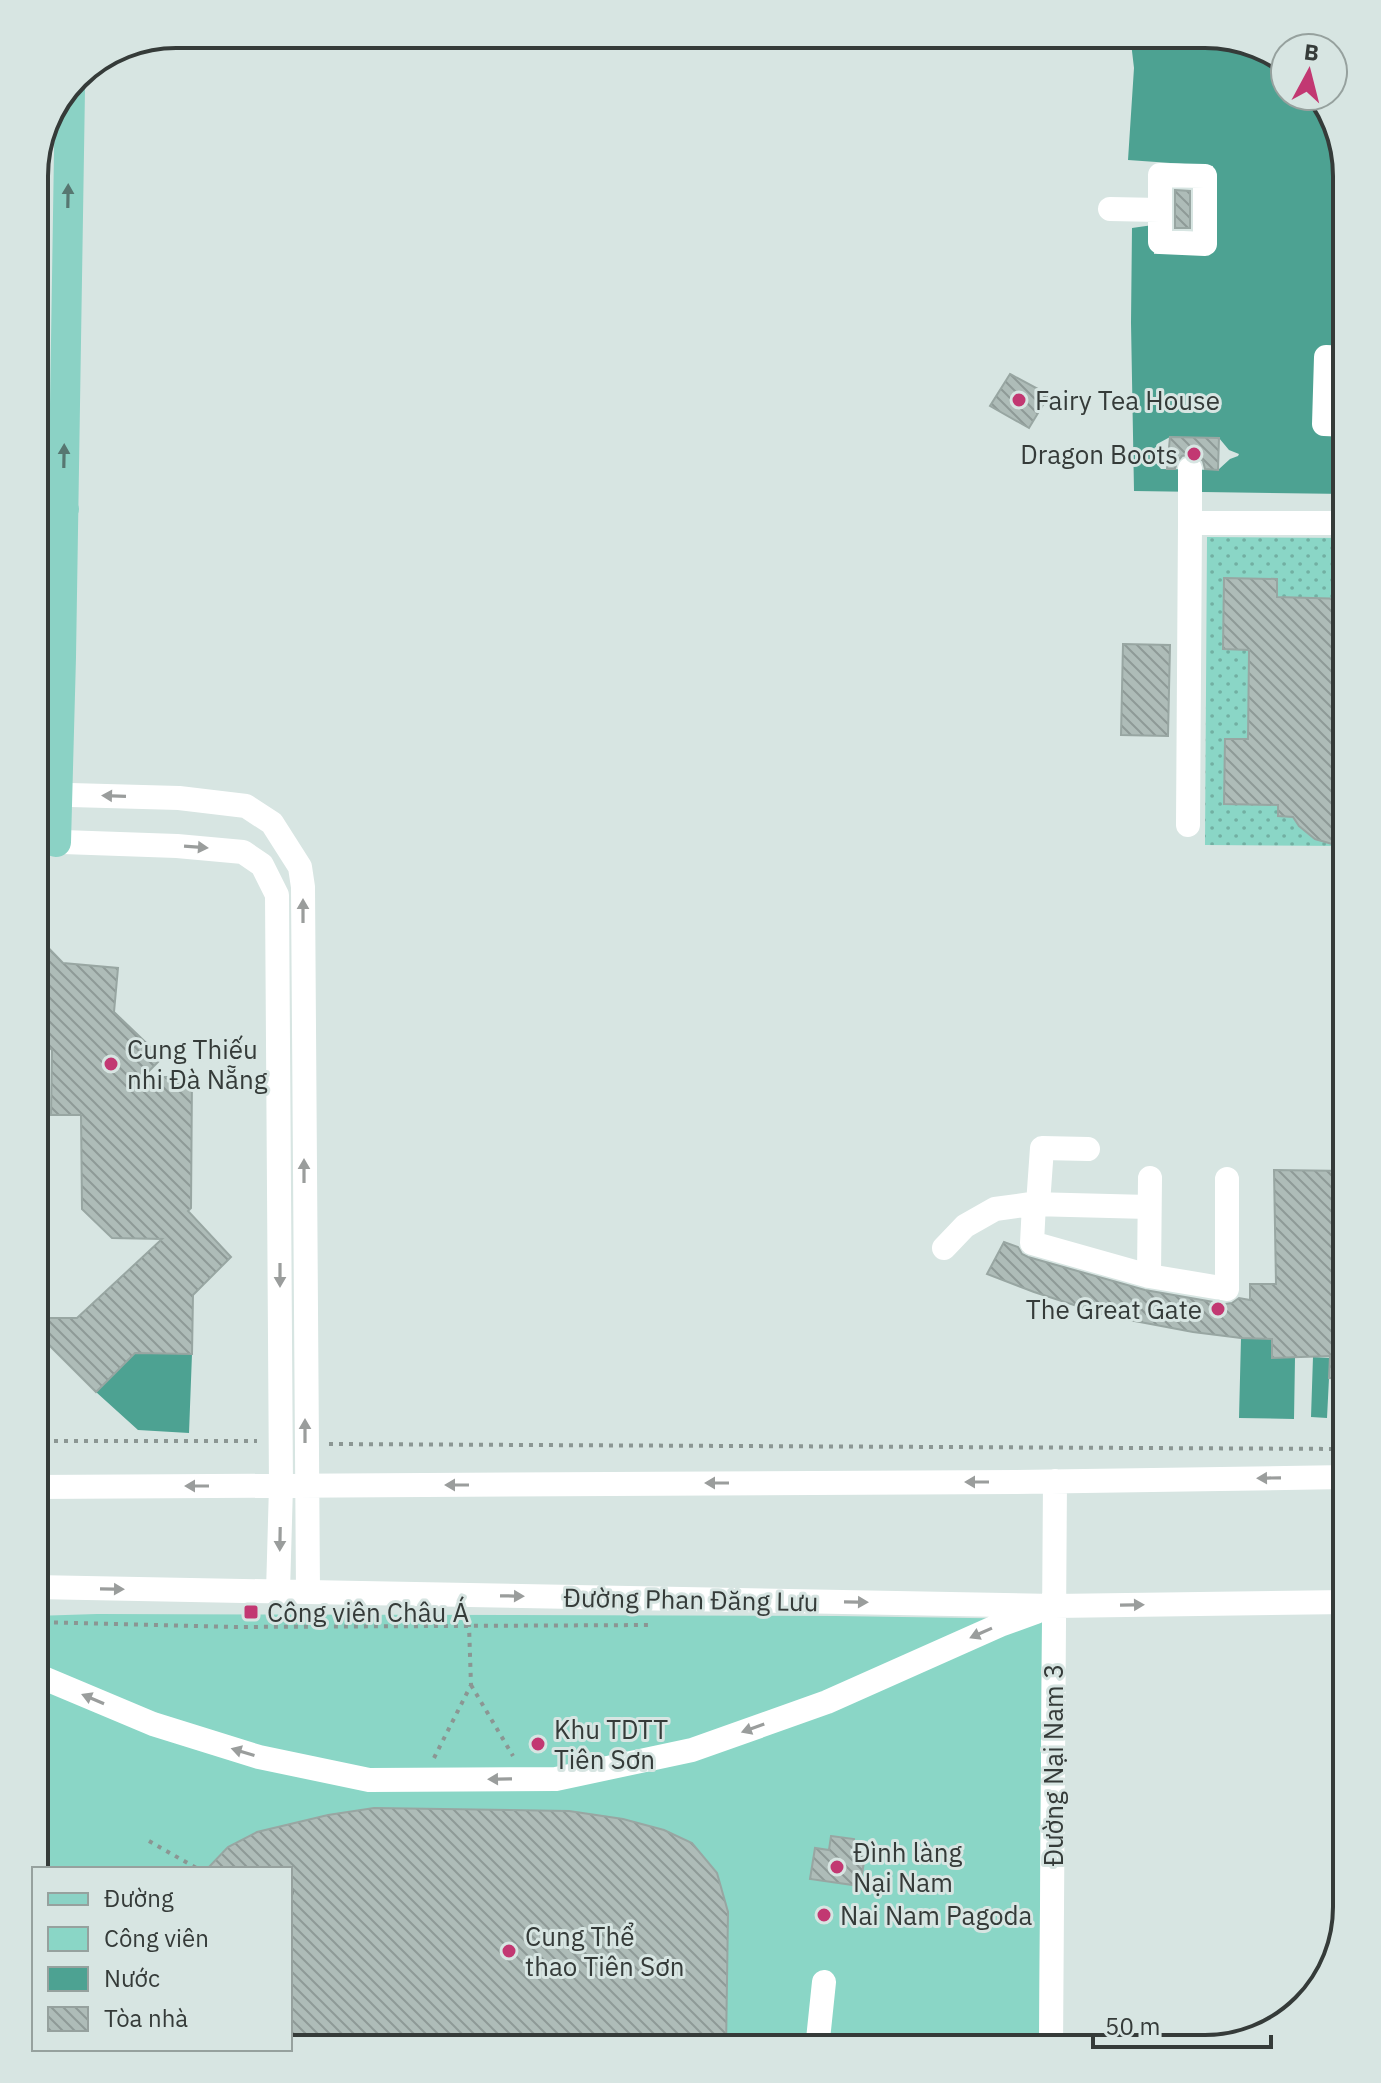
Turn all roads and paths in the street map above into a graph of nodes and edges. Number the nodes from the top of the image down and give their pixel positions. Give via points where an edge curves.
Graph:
1 (68, 108) edge
2 (1110, 209) dead end
3 (1160, 210) dead end
4 (1333, 357) edge
5 (1333, 424) edge
6 (1190, 469) dead end
7 (49, 509) edge
8 (1190, 523) junction
9 (1333, 523) edge
10 (48, 604) edge
11 (48, 794) edge
12 (1188, 825) dead end
13 (48, 842) edge
14 (1088, 1149) dead end
15 (1150, 1178) dead end
16 (1227, 1179) dead end
17 (1036, 1204) junction
18 (1149, 1207) junction
19 (944, 1248) dead end
20 (1149, 1276) junction
21 (48, 1441) edge
22 (266, 1441) dead end
23 (305, 1444) junction
24 (1333, 1449) edge
25 (1333, 1477) edge
26 (1055, 1481) junction
27 (281, 1486) junction
28 (307, 1486) junction
29 (48, 1487) edge
30 (48, 1587) edge
31 (278, 1592) junction
32 (308, 1592) junction
33 (1333, 1602) edge
34 (1054, 1606) junction
35 (469, 1625) dead end
36 (48, 1680) edge
37 (471, 1685) junction
38 (526, 1779) junction
39 (423, 1780) junction
40 (149, 1841) dead end
41 (194, 1867) edge
42 (292, 1892) edge
43 (299, 1894) dead end
44 (824, 1982) dead end
45 (818, 2035) edge
46 (1051, 2035) edge

7 -> 1 main road
2 - 3 street
4 - 5 street via 1326,357 1324,424
6 - 8 street
7 - 10 main road
8 - 9 street
8 - 12 street
23 -> 11 street via 300,867 272,823 246,806
13 -> 27 street via 243,852 262,865 277,895
14 - 17 street via 1042,1148
15 - 18 street
16 - 20 street via 1227,1289
17 - 18 street
17 - 19 street via 995,1209 978,1217
17 - 20 street via 1032,1243
18 - 20 street
21 - 22 path
23 - 24 path
23 - 28 street
25 -> 26 street
26 -> 28 street
26 - 34 street, Đường Nại Nam 3
27 - 28 street
27 -> 29 street
27 -> 31 street
28 - 32 street
30 -> 31 street, Đường Phan Đăng Lưu
31 - 32 street, Đường Phan Đăng Lưu
32 -> 34 street, Đường Phan Đăng Lưu
34 -> 33 street, Đường Phan Đăng Lưu
34 -> 38 street via 827,1702 692,1750 556,1779
34 - 46 street, Đường Nại Nam 3
35 - 37 path
39 -> 36 street via 369,1780 259,1757 153,1724
37 - 38 path
37 - 39 path
38 -> 39 street
40 - 41 path
42 - 43 path
44 - 45 street

